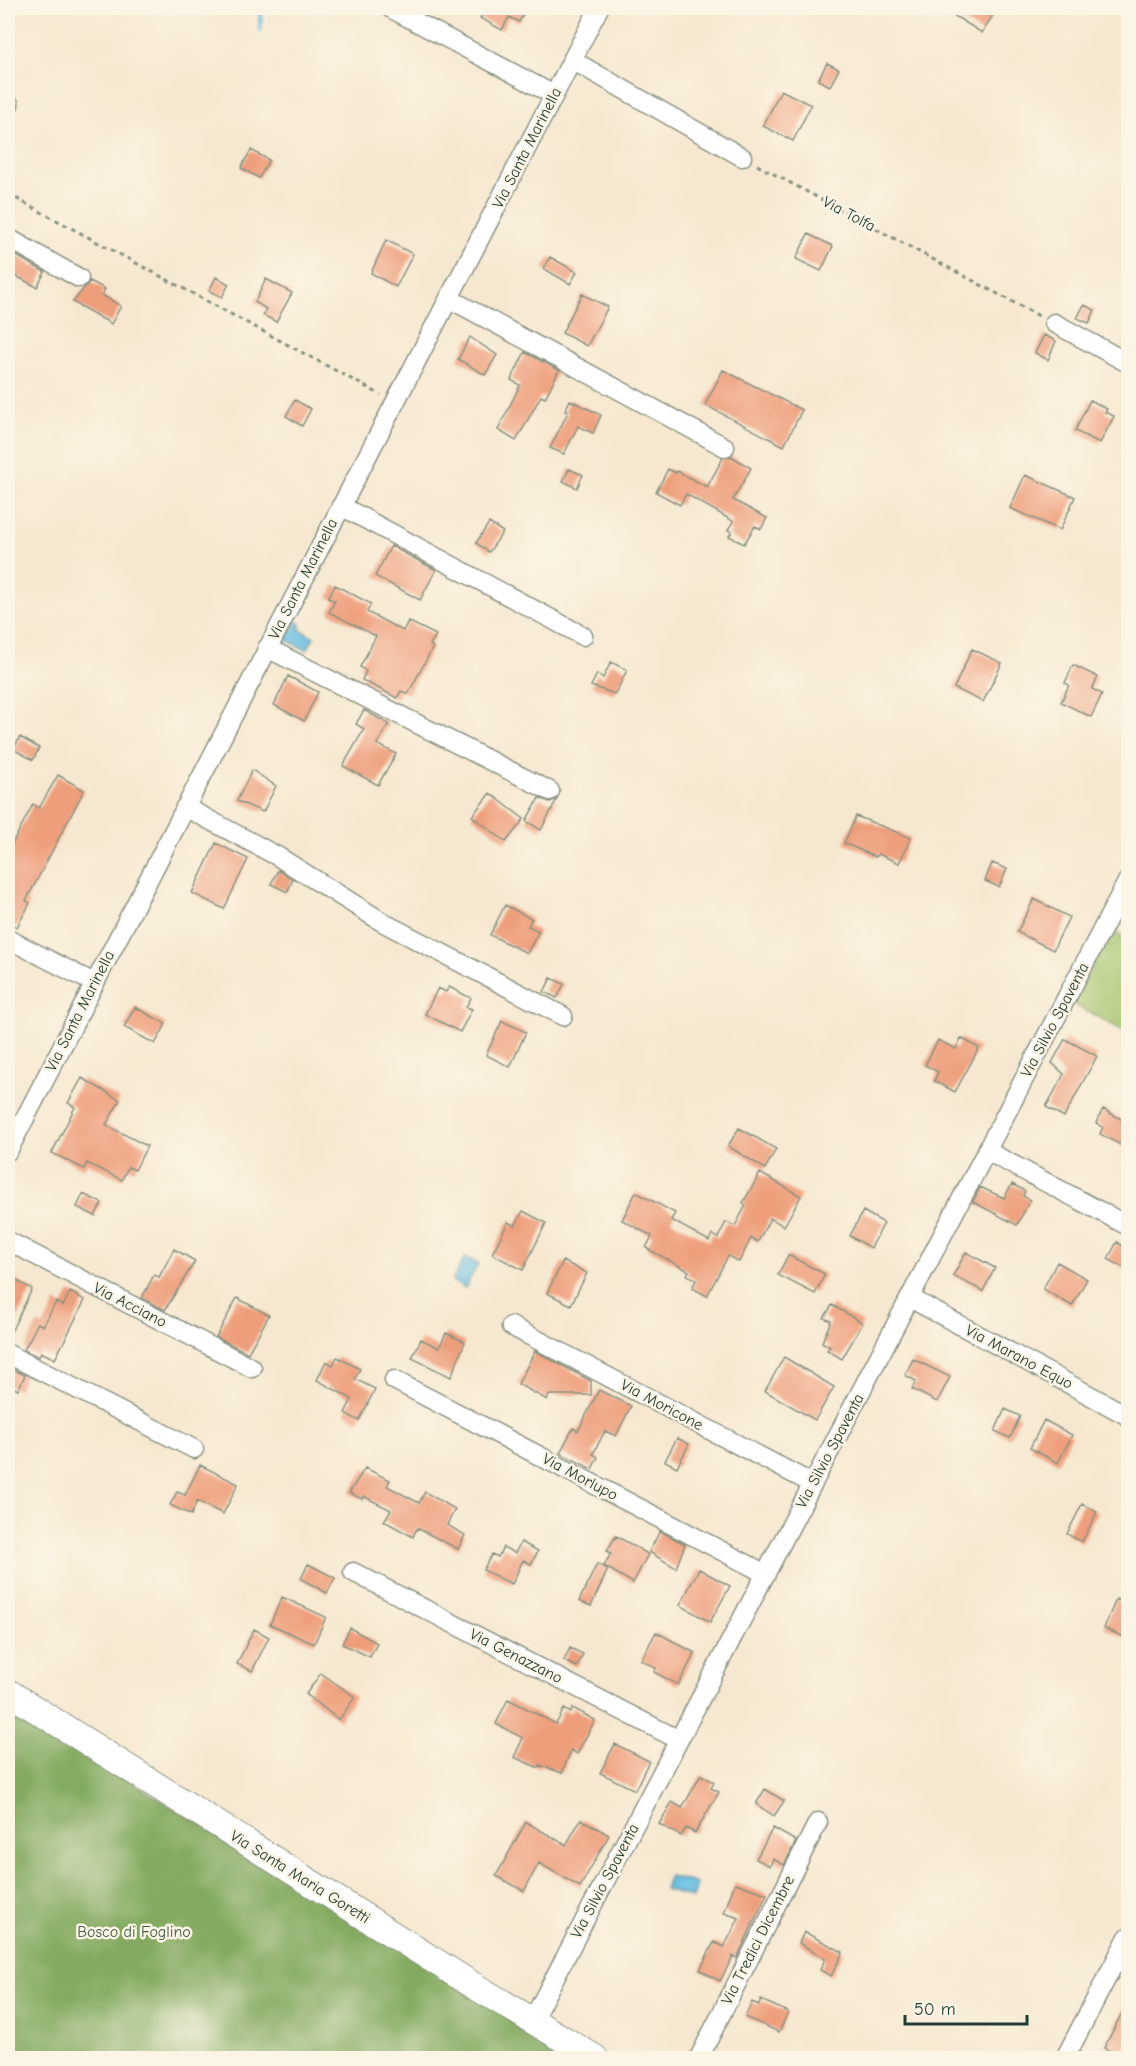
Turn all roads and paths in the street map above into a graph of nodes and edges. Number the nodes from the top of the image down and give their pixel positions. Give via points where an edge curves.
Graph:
1 (390, 8) edge
2 (599, 8) edge
3 (572, 60) junction
4 (554, 95) junction
5 (742, 157) joint
6 (8, 194) edge
7 (8, 238) edge
8 (79, 278) dead end
9 (450, 299) junction
10 (1054, 323) joint
11 (1128, 363) edge
12 (395, 402) junction
13 (725, 447) dead end
14 (341, 506) junction
15 (583, 636) dead end
16 (267, 648) junction
17 (550, 791) dead end
18 (185, 807) junction
19 (1128, 880) edge
20 (8, 939) edge
21 (94, 983) junction
22 (563, 1016) dead end
23 (8, 1150) edge
24 (987, 1151) junction
25 (1128, 1226) edge
26 (8, 1241) edge
27 (910, 1298) junction
28 (511, 1326) dead end
29 (8, 1354) edge
30 (252, 1368) dead end
31 (394, 1380) dead end
32 (1128, 1416) edge
33 (194, 1449) dead end
34 (813, 1484) junction
35 (353, 1572) dead end
36 (766, 1574) junction
37 (8, 1692) edge
38 (679, 1740) junction
39 (818, 1822) dead end
40 (1128, 1936) edge
41 (532, 2021) junction
42 (595, 2058) edge
43 (699, 2058) edge
44 (1065, 2058) edge

1 - 4 street
2 - 3 street, Via Santa Marinella
3 - 4 street, Via Santa Marinella
3 - 5 street
4 - 9 street, Via Santa Marinella
5 - 10 path, Via Tolfa
6 - 12 path
7 - 8 street
9 - 12 street, Via Santa Marinella
9 - 13 street
10 - 11 street
12 - 14 street, Via Santa Marinella
14 - 15 street
14 - 16 street, Via Santa Marinella
16 - 17 street
16 - 18 street, Via Santa Marinella
18 - 21 street, Via Santa Marinella
18 - 22 street via 277,856 384,923
19 - 24 street, Via Silvio Spaventa
20 - 21 street
21 - 23 street, Via Santa Marinella
24 - 25 street
24 - 27 street, Via Silvio Spaventa
26 - 30 street, Via Acciano
27 - 32 street, Via Marano Equo
27 - 34 street, Via Silvio Spaventa
28 - 34 street, Via Moricone
29 - 33 street
31 - 36 street, Via Morlupo
34 - 36 street, Via Silvio Spaventa
35 - 38 street, Via Genazzano
36 - 38 street, Via Silvio Spaventa
37 - 41 main road, Via Santa Maria Goretti
38 - 41 street, Via Silvio Spaventa
39 - 43 street, Via Tredici Dicembre
40 - 44 street
41 - 42 main road, Via Santa Maria Goretti

